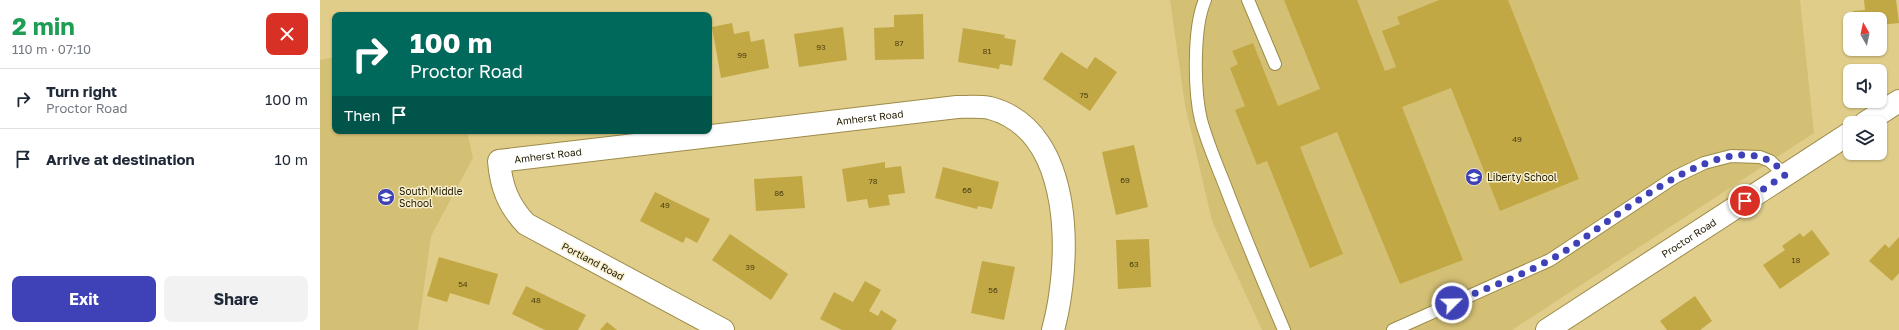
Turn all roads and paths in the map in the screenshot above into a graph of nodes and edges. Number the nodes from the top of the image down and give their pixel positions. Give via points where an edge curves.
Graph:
1 (1205, 0) edge
2 (1248, 0) edge
3 (1275, 64) dead end
4 (1899, 102) edge
5 (1876, 116) edge
6 (1843, 138) edge
7 (498, 161) joint
8 (1785, 175) junction
9 (723, 330) edge
10 (1053, 330) edge
11 (1284, 330) edge
12 (1393, 330) edge
13 (1547, 330) edge

1 - 11 lane via 1196,37 1201,120 1248,248
2 - 3 lane
4 - 5 street
6 - 8 street, Proctor Road
7 - 9 street, Portland Road via 506,196 526,224
7 - 10 street, Amherst Road via 957,107 989,108 1015,119 1026,129 1046,156 1053,172 1062,209 1064,231 1061,296
8 - 12 lane via 1770,161 1760,157 1731,156 1704,162 1675,177 1550,260
8 - 13 street, Proctor Road

